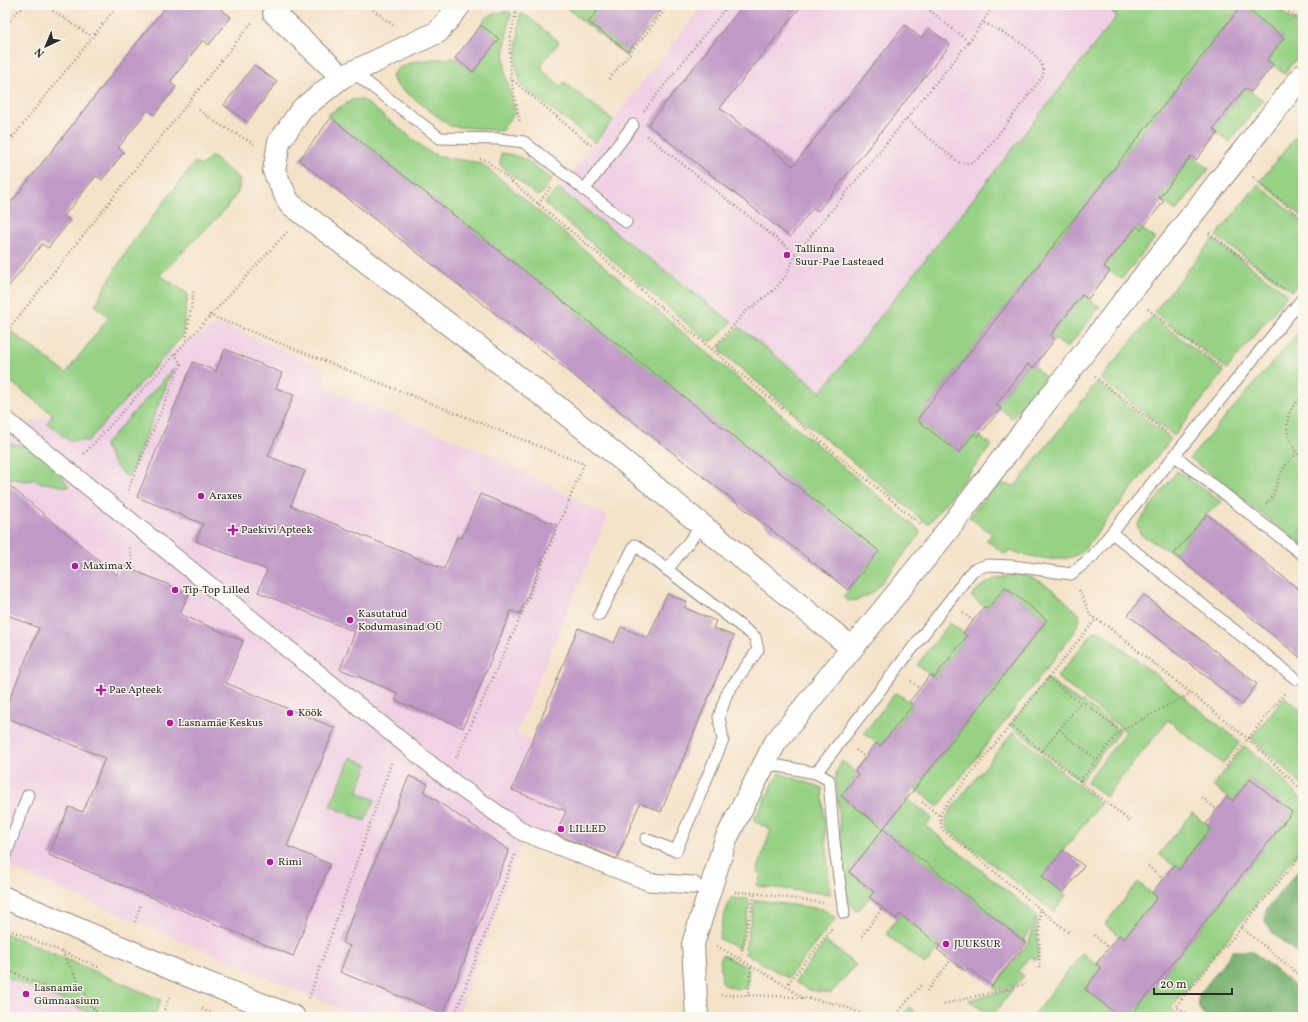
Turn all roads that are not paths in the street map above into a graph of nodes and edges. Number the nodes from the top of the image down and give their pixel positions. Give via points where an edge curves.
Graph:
1 (281, 5) edge
2 (460, 5) edge
3 (348, 75) junction
4 (1303, 75) edge
5 (633, 125) road end
6 (584, 190) junction
7 (626, 222) dead end
8 (1301, 300) edge
9 (5, 419) edge
10 (1175, 456) junction
11 (702, 525) junction
12 (1112, 533) junction
13 (1303, 555) edge
14 (667, 570) junction
15 (599, 615) dead end
16 (852, 648) junction
17 (1296, 679) dead end
18 (763, 763) junction
19 (816, 773) junction
20 (28, 795) dead end
21 (646, 839) dead end
22 (5, 856) edge
23 (693, 885) dead end
24 (5, 898) edge
25 (844, 913) road end
26 (300, 1010) edge
27 (697, 1017) edge

1 - 3 street via 274,13
2 - 3 street via 438,32
3 - 6 lane via 440,138 524,142
3 - 11 street via 302,109 279,142 274,171 289,203 555,405
4 - 16 street via 1129,294 940,540
5 - 6 lane
6 - 7 lane
8 - 10 lane
9 - 23 street via 399,740 523,832 649,882
10 - 12 lane
10 - 13 lane
11 - 14 lane
11 - 16 street
12 - 17 lane
12 - 19 lane via 1092,557 1071,574 987,565 973,570
14 - 15 lane via 635,545
14 - 21 lane via 755,637 758,650 727,693 719,717 723,740 676,851
16 - 18 street via 775,743
18 - 19 lane
18 - 27 street via 726,839 693,944
19 - 25 lane via 829,780
20 - 22 lane
24 - 26 street via 179,972

